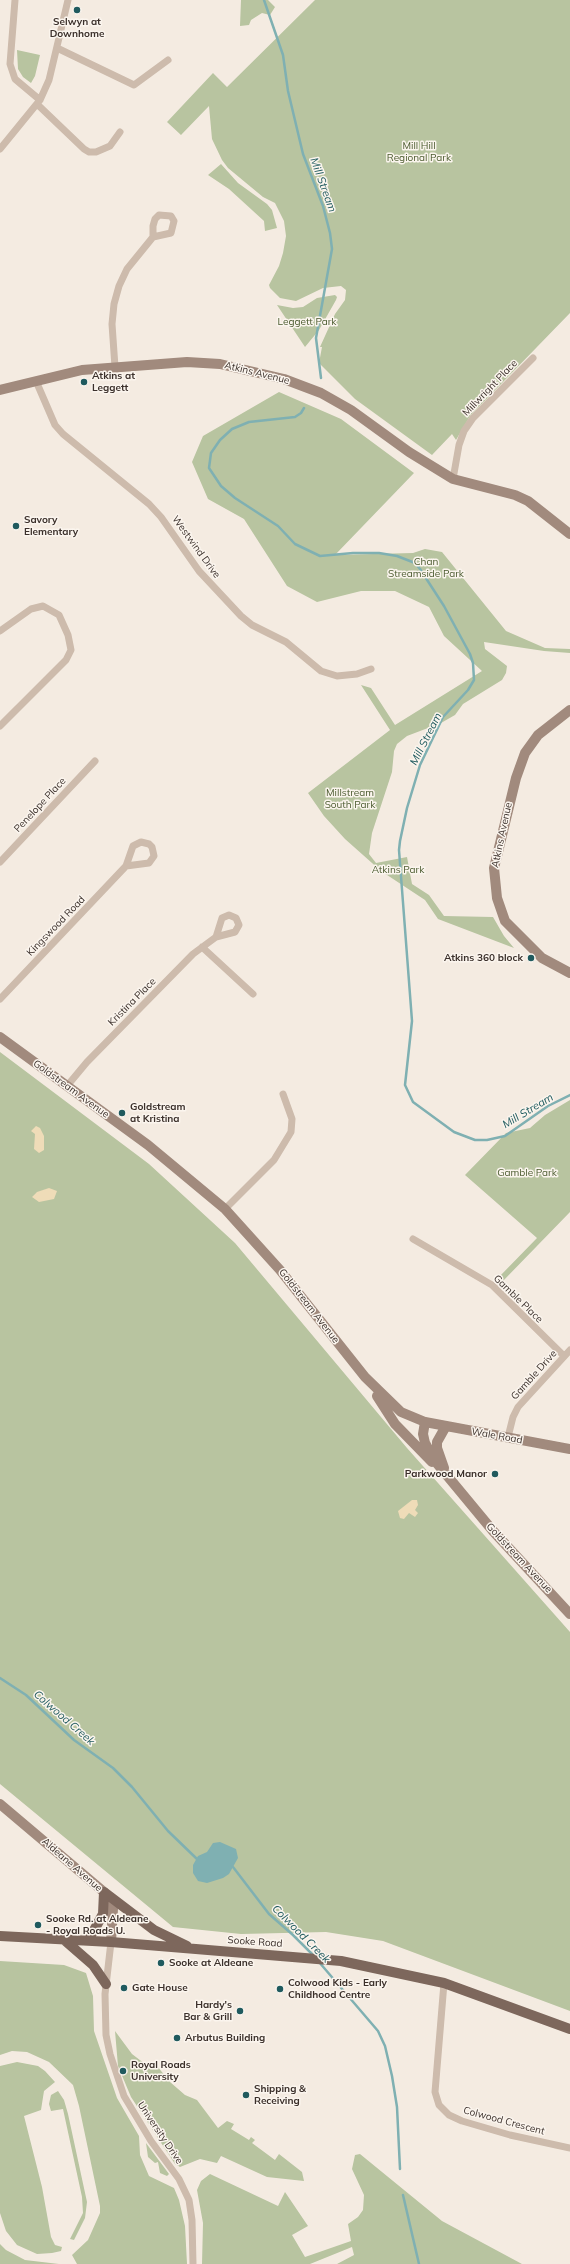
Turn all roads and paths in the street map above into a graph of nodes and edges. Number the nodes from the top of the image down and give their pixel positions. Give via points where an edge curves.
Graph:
1 (16, 0) edge
2 (68, 0) edge
3 (57, 48) junction
4 (168, 60) dead end
5 (39, 102) junction
6 (120, 132) dead end
7 (1, 147) edge
8 (153, 237) dead end
9 (533, 358) dead end
10 (115, 367) junction
11 (36, 382) junction
12 (0, 390) edge
13 (453, 478) junction
14 (570, 534) edge
15 (0, 631) edge
16 (371, 669) dead end
17 (570, 710) edge
18 (0, 726) edge
19 (95, 761) dead end
20 (0, 862) edge
21 (126, 866) dead end
22 (216, 937) dead end
23 (202, 947) junction
24 (570, 973) edge
25 (253, 994) dead end
26 (0, 999) edge
27 (0, 1038) edge
28 (67, 1086) junction
29 (283, 1094) dead end
30 (225, 1209) junction
31 (413, 1239) dead end
32 (570, 1350) edge
33 (564, 1356) junction
34 (365, 1377) junction
35 (425, 1422) junction
36 (446, 1426) junction
37 (508, 1438) junction
38 (570, 1449) edge
39 (446, 1476) junction
40 (570, 1614) edge
41 (0, 1804) edge
42 (104, 1892) junction
43 (0, 1936) edge
44 (62, 1938) junction
45 (85, 1940) junction
46 (111, 1942) junction
47 (194, 1950) junction
48 (444, 1983) junction
49 (106, 1984) junction
50 (570, 2029) edge
51 (570, 2148) edge
52 (193, 2264) edge

1 - 5 street via 10,64 15,79
2 - 3 street
3 - 4 street via 134,85
3 - 5 street via 49,80
5 - 6 street via 89,152 110,146
5 - 7 street
8 - 10 street via 127,269 119,286 112,324
9 - 13 street, Millwright Place via 473,418 464,431
10 - 11 street, Atkins Avenue via 82,370
10 - 13 street, Atkins Avenue via 187,362 220,364 284,378 321,393 351,410 409,452
11 - 12 street, Atkins Avenue
11 - 16 street, Westwind Drive via 55,424 63,434 149,504 199,571 241,616 252,625 286,642 321,671 337,676 357,674
13 - 14 street, Atkins Avenue via 528,501
15 - 18 street via 31,609 43,606 59,615 68,635 71,650 66,660
17 - 24 street, Atkins Avenue via 538,735 524,753 494,868 497,898 505,921 542,958
19 - 20 street, Penelope Place
21 - 26 street, Kingswood Road
22 - 23 street, Kristina Place
23 - 25 street
23 - 28 street, Kristina Place via 87,1062
27 - 28 street, Goldstream Avenue
28 - 30 street, Goldstream Avenue via 148,1145
29 - 30 street via 292,1119 291,1132 274,1160
30 - 34 street, Goldstream Avenue via 280,1270
31 - 33 street, Gamble Place via 492,1285
32 - 33 street, Gamble Drive
33 - 37 street, Gamble Drive via 518,1407
34 - 35 street, Goldstream Avenue via 401,1412
34 - 39 street via 395,1424
35 - 36 street, Wale Road
35 - 39 street, Goldstream Avenue via 423,1434 429,1452
36 - 37 street, Wale Road
36 - 39 street via 437,1442 437,1448
37 - 38 street, Wale Road
39 - 40 street, Goldstream Avenue
41 - 42 street, Aldeane Avenue
42 - 45 main road via 104,1914
42 - 46 street, Aldeane Avenue via 113,1910
42 - 47 main road via 154,1930
43 - 44 main road, Sooke Road
44 - 45 main road, Sooke Road
44 - 49 main road via 93,1965
45 - 46 main road, Sooke Road
46 - 47 main road, Sooke Road
46 - 49 street, University Drive
47 - 48 main road, Sooke Road via 341,1961
48 - 50 main road, Sooke Road
48 - 51 street, Colwood Crescent via 436,2092 439,2105 449,2115 462,2121
49 - 52 street, University Drive via 106,2035 116,2075 135,2117 179,2179 189,2200

